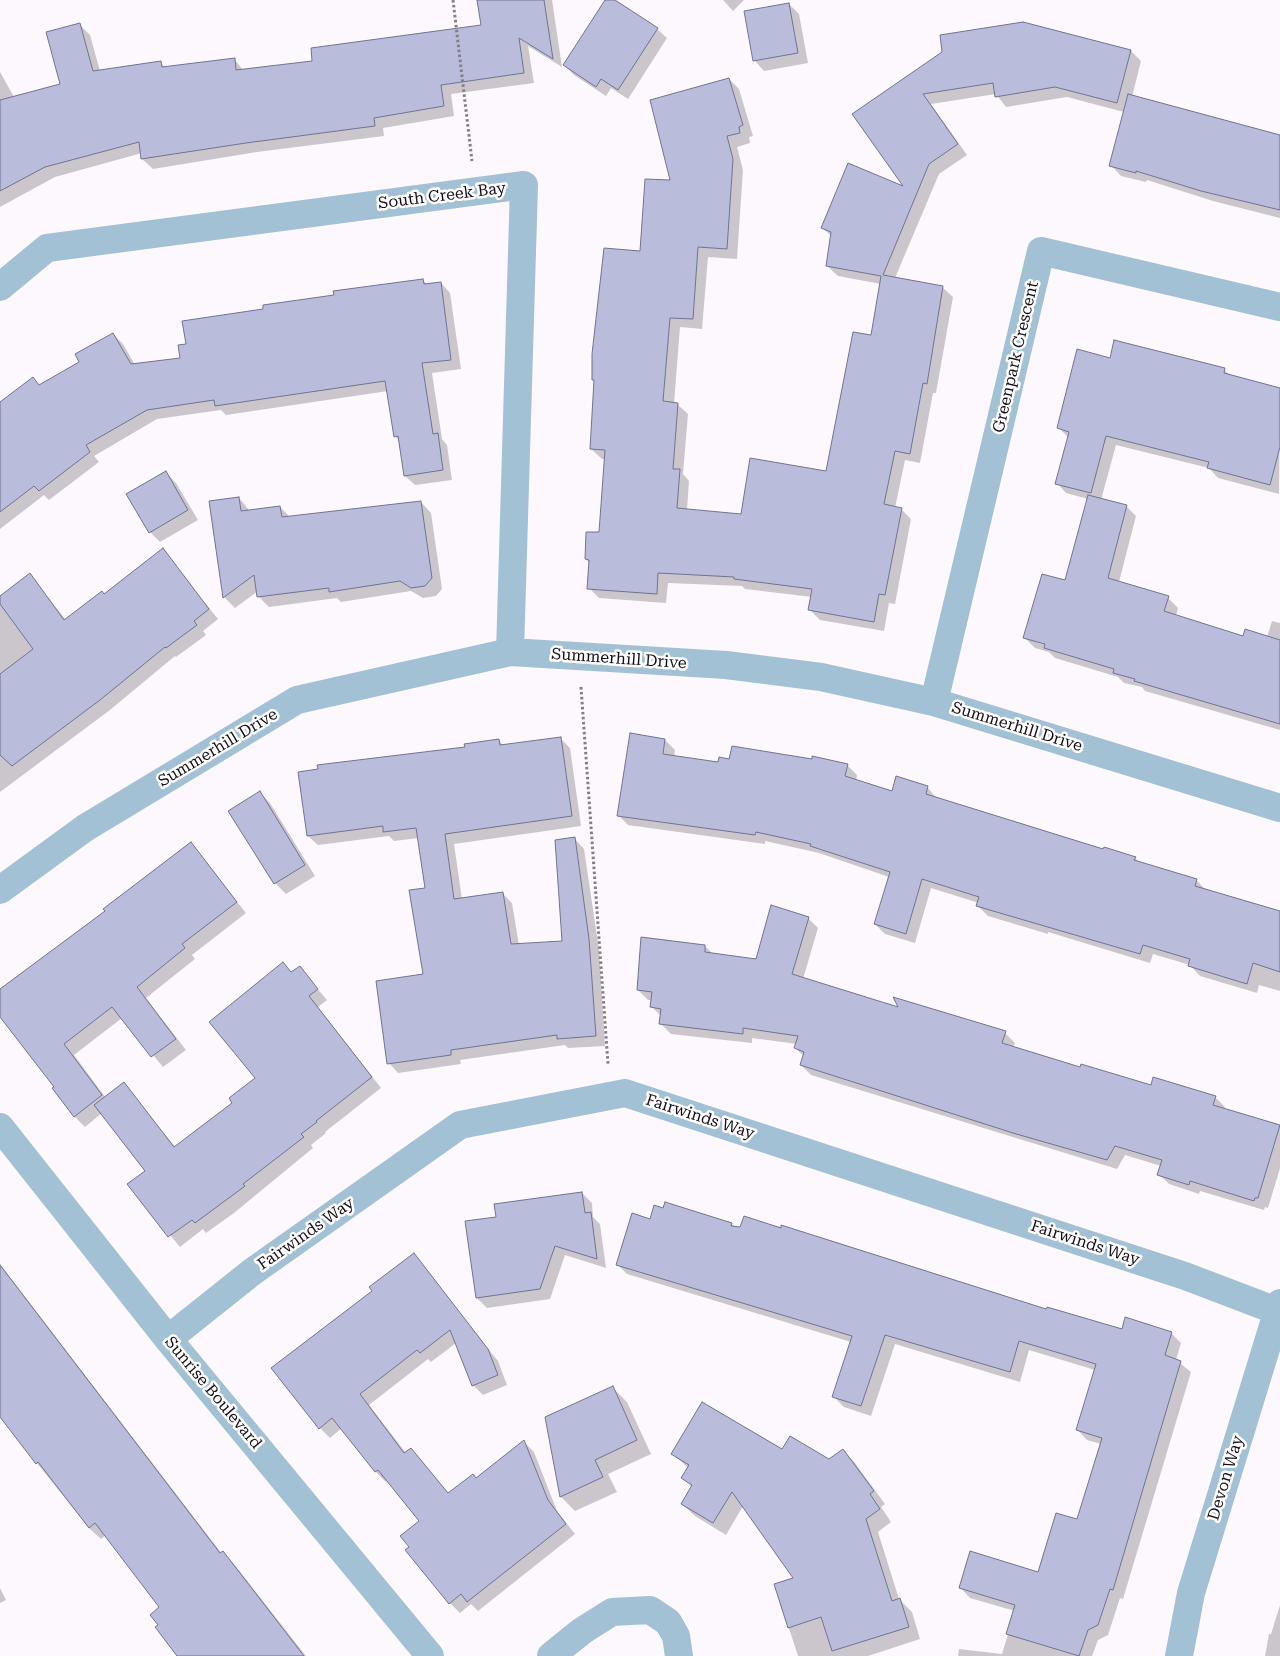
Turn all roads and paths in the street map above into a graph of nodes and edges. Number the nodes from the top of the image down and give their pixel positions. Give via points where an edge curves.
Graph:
1 (453, 0) edge
2 (476, 192) junction
3 (0, 287) edge
4 (1280, 306) edge
5 (510, 652) junction
6 (579, 656) junction
7 (934, 702) junction
8 (1280, 808) edge
9 (0, 890) edge
10 (610, 1096) junction
11 (0, 1127) edge
12 (1279, 1307) edge
13 (168, 1339) junction
14 (430, 1656) edge
15 (551, 1656) edge
16 (679, 1656) edge
17 (1179, 1656) edge

1 - 2 path
2 - 3 street, South Creek Bay via 47,248
2 - 5 street, South Creek Bay via 524,185
4 - 7 street, Greenpark Crescent via 1041,251
5 - 6 street, Summerhill Drive
5 - 9 street, Summerhill Drive via 297,700 85,828
6 - 7 street, Summerhill Drive via 726,665 783,672
6 - 10 path
7 - 8 street, Summerhill Drive
10 - 12 street, Fairwinds Way via 625,1093
10 - 13 street, Fairwinds Way via 460,1125 252,1272
11 - 13 street, Sunrise Boulevard
12 - 17 street, Devon Way via 1191,1593
13 - 14 street, Sunrise Boulevard
15 - 16 street via 612,1612 641,1610 650,1610 668,1622 676,1636

